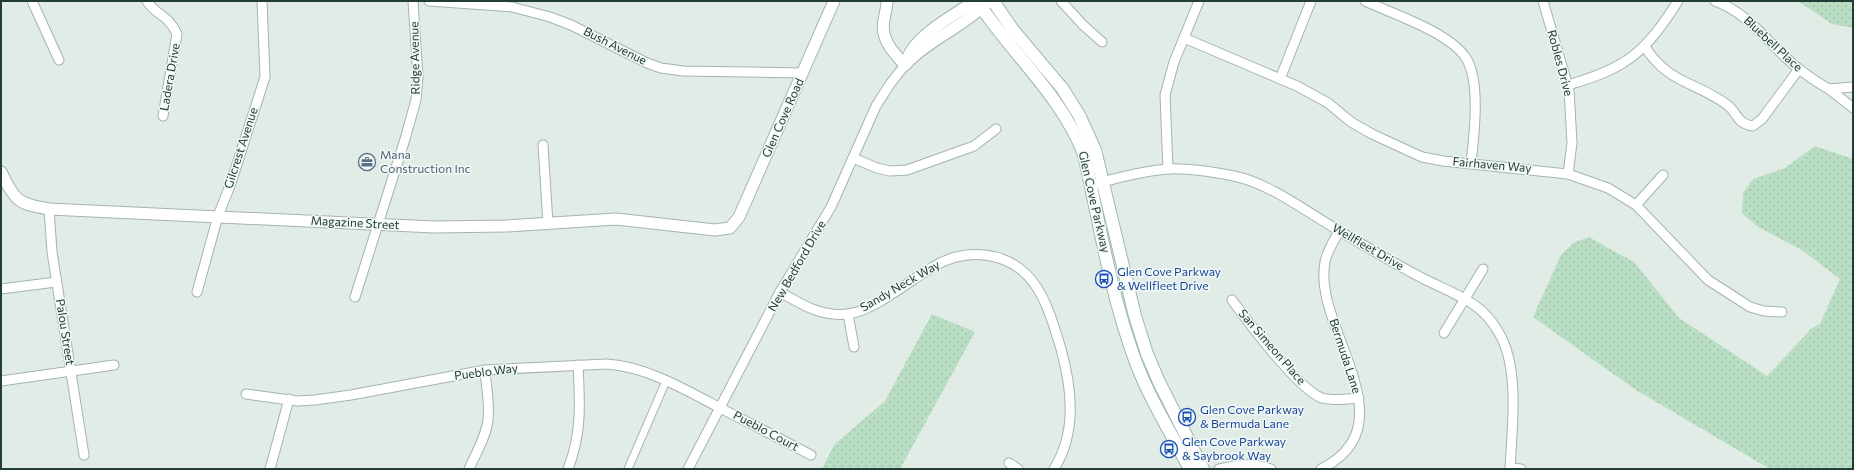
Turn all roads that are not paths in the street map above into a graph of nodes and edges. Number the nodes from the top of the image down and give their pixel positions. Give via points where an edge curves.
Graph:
1 (32, 1) edge
2 (147, 1) edge
3 (262, 1) edge
4 (413, 1) edge
5 (429, 1) edge
6 (834, 1) edge
7 (887, 1) edge
8 (993, 1) edge
9 (1061, 1) edge
10 (1199, 1) edge
11 (1311, 1) edge
12 (1366, 1) edge
13 (1543, 1) edge
14 (1678, 1) edge
15 (1715, 1) edge
16 (981, 3) edge
17 (1184, 38) junction
18 (1102, 42) dead end
19 (1644, 47) junction
20 (58, 60) dead end
21 (905, 65) junction
22 (1800, 69) junction
23 (803, 74) junction
24 (1280, 79) junction
25 (1568, 85) junction
26 (1853, 87) edge
27 (1829, 89) junction
28 (1853, 108) edge
29 (163, 116) dead end
30 (996, 129) dead end
31 (543, 145) dead end
32 (853, 158) junction
33 (1471, 163) junction
34 (1168, 169) junction
35 (1, 172) edge
36 (1568, 174) junction
37 (1663, 175) dead end
38 (1103, 182) junction
39 (1091, 185) junction
40 (1636, 205) junction
41 (49, 209) junction
42 (218, 216) junction
43 (378, 224) junction
44 (548, 224) junction
45 (726, 230) joint
46 (1339, 231) junction
47 (1483, 269) dead end
48 (56, 282) junction
49 (1, 289) edge
50 (197, 292) dead end
51 (780, 292) junction
52 (355, 297) dead end
53 (1464, 299) junction
54 (1232, 300) dead end
55 (1782, 312) dead end
56 (848, 314) junction
57 (1444, 332) dead end
58 (854, 347) dead end
59 (114, 365) dead end
60 (578, 365) junction
61 (485, 370) junction
62 (71, 372) junction
63 (1, 381) edge
64 (666, 381) junction
65 (246, 394) dead end
66 (1359, 398) junction
67 (289, 399) junction
68 (720, 407) junction
69 (84, 455) dead end
70 (811, 455) dead end
71 (1009, 463) dead end
72 (1325, 468) edge
73 (270, 469) edge
74 (469, 469) edge
75 (568, 469) edge
76 (628, 469) edge
77 (688, 469) edge
78 (1018, 469) edge
79 (1054, 469) edge
80 (1190, 469) edge
81 (1203, 469) edge
82 (1219, 469) edge
83 (1271, 469) edge
84 (1510, 469) edge
85 (1521, 469) edge

1 - 20 street
2 - 29 street, Ladera Drive via 167,18 177,34
3 - 42 street, Gilcrest Avenue via 265,77
4 - 43 street, Ridge Avenue via 418,77 416,100
5 - 23 street, Bush Avenue via 512,8 550,16 661,68 683,71
6 - 23 street, Glen Cove Road
7 - 21 street via 883,25 885,38
8 - 38 main road, Glen Cove Parkway via 1012,30 1062,88 1079,115 1095,150
9 - 18 street
10 - 17 street
11 - 24 street
12 - 33 street via 1445,38 1466,58 1474,88 1475,124
13 - 25 street, Robles Drive
14 - 19 street via 1663,25
15 - 22 street, Bluebell Place via 1738,12
16 - 21 street, New Bedford Drive
16 - 39 main road, Glen Cove Parkway via 996,29 1053,97 1069,121 1084,154
17 - 24 street, Fairhaven Way
17 - 34 street via 1165,95
19 - 22 street via 1662,69 1677,79 1714,95 1731,107 1745,125 1753,126 1762,119
19 - 25 street via 1629,60 1609,71
21 - 32 street, New Bedford Drive via 876,106
22 - 27 street, Bluebell Place
23 - 45 street, Glen Cove Road via 739,217 734,225
24 - 33 street, Fairhaven Way via 1328,103 1351,122 1398,147 1422,157
25 - 36 street, Robles Drive via 1572,113 1572,143
26 - 27 street
27 - 28 street, Bluebell Place
30 - 32 street via 974,146 907,170 890,171
31 - 44 street
32 - 51 street, New Bedford Drive via 831,207
33 - 36 street, Fairhaven Way
34 - 38 street, Wellfleet Drive
34 - 46 street, Wellfleet Drive via 1234,176 1249,181 1281,196
35 - 41 street, Magazine Street via 11,191 22,203
36 - 40 street, Fairhaven Way via 1608,188
37 - 40 street
38 - 39 street, Wellfleet Drive
38 - 81 main road, Glen Cove Parkway via 1135,316 1147,354
39 - 80 main road, Glen Cove Parkway via 1127,337 1145,384
40 - 55 street, Fairhaven Way via 1708,280 1750,307
41 - 42 street, Magazine Street
41 - 48 street, Palou Street
42 - 43 street, Magazine Street
42 - 50 street, Gilcrest Avenue
43 - 44 street, Magazine Street via 472,227
43 - 52 street, Ridge Avenue
44 - 45 street, Magazine Street via 616,219
46 - 53 street, Wellfleet Drive
46 - 66 street, Bermuda Lane via 1325,261 1326,299
47 - 53 street
48 - 49 street
48 - 62 street, Palou Street
51 - 56 street, Sandy Neck Way via 810,309
51 - 68 street, New Bedford Drive
53 - 57 street
53 - 84 street, Wellfleet Drive via 1491,320 1499,331 1508,353 1512,381
54 - 66 street, San Simeon Place via 1265,342 1311,391 1322,397 1339,400
56 - 58 street
56 - 79 street, Sandy Neck Way via 874,304 953,257 976,254 1012,262 1030,278 1044,297 1065,364 1070,392 1070,424 1063,450
59 - 62 street
60 - 61 street, Pueblo Way
60 - 64 street, Pueblo Way via 621,365
60 - 75 street via 580,426
61 - 67 street, Pueblo Way via 351,395 315,400
61 - 74 street via 488,421
62 - 63 street
62 - 69 street, Palou Street
64 - 68 street, Pueblo Way
64 - 76 street
65 - 67 street, Pueblo Way
66 - 72 street, Bermuda Lane via 1361,409 1357,432 1350,445
67 - 73 street
68 - 70 street, Pueblo Court
68 - 77 street, New Bedford Drive
71 - 78 street
82 - 83 street via 1241,464 1257,464
84 - 85 street

